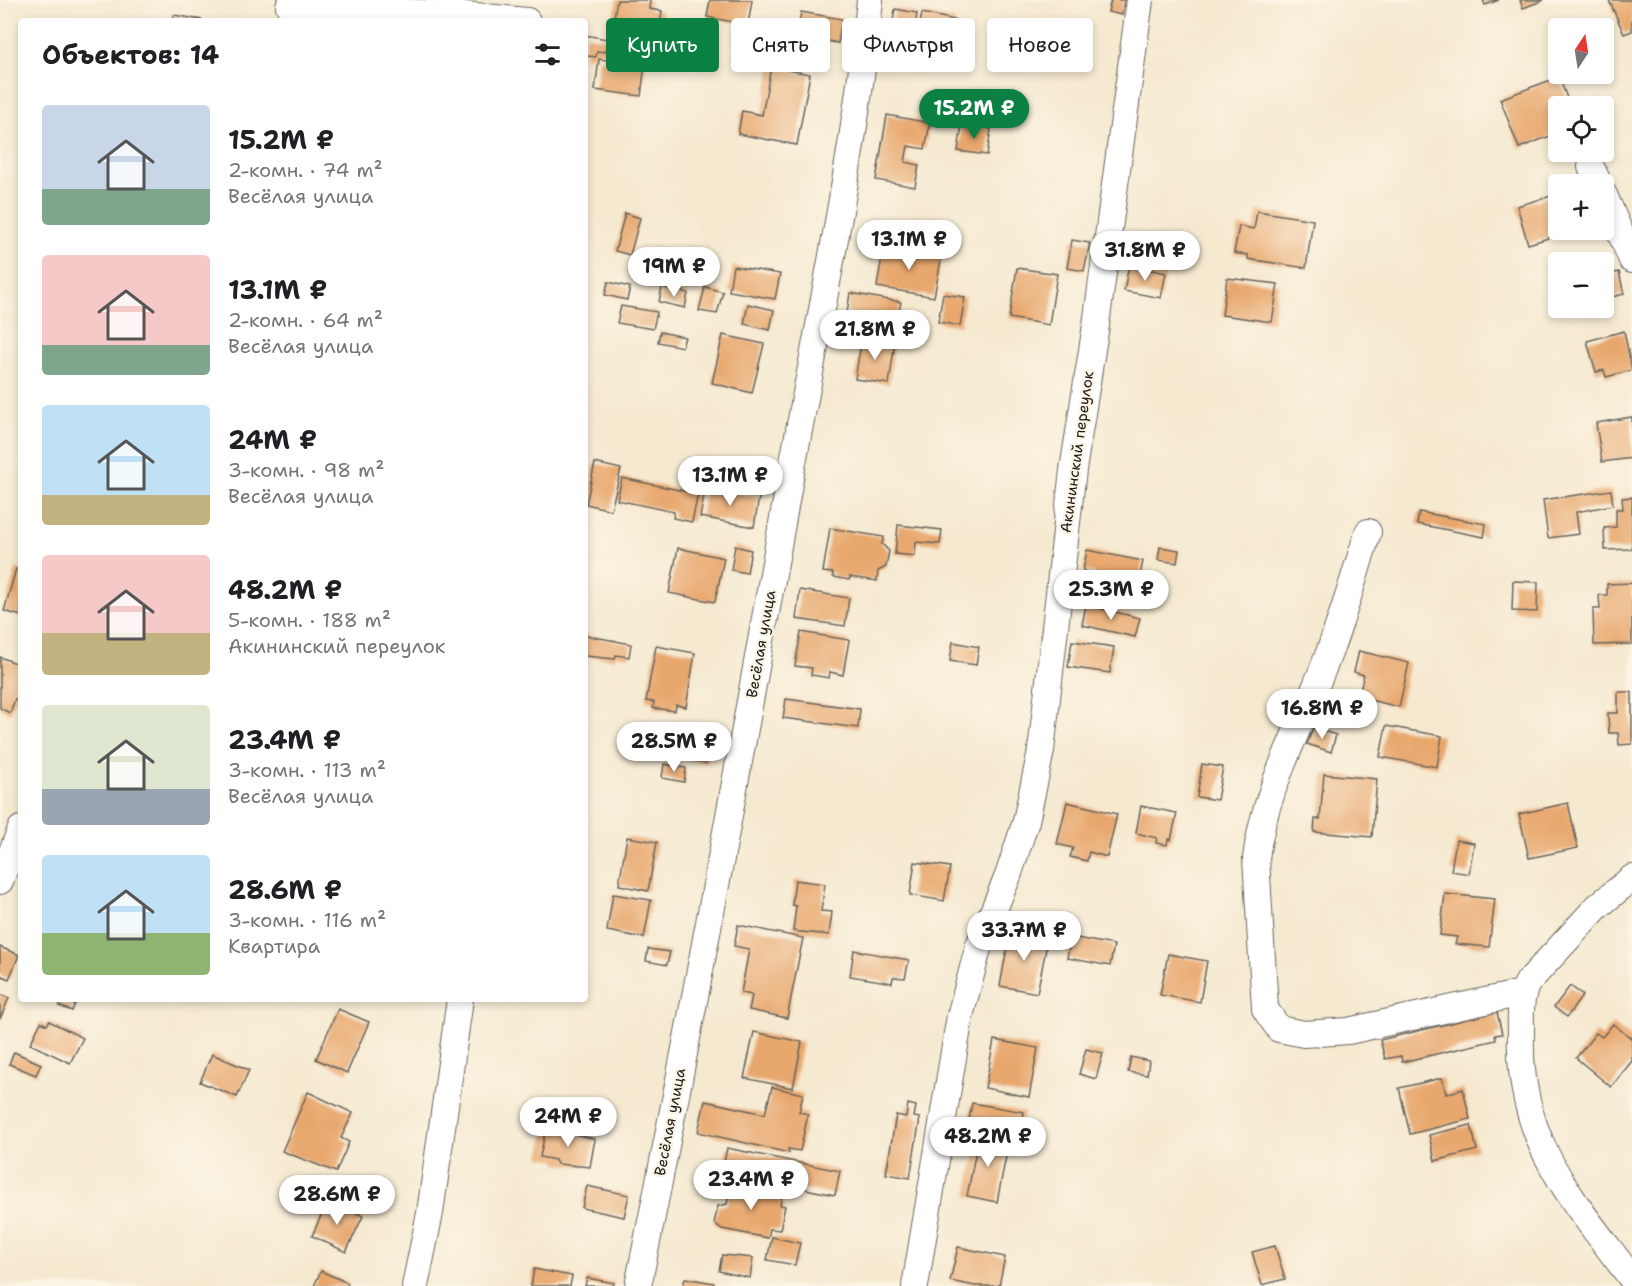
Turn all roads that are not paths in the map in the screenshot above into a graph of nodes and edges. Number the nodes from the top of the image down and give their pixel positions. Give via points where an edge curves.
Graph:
1 (870, 0) edge
2 (1140, 0) edge
3 (289, 9) edge
4 (496, 18) edge
5 (1614, 218) edge
6 (1632, 260) edge
7 (1368, 532) dead end
8 (18, 836) edge
9 (1632, 878) edge
10 (0, 880) edge
11 (1522, 993) junction
12 (460, 1002) edge
13 (1632, 1279) edge
14 (415, 1286) edge
15 (638, 1286) edge
16 (915, 1286) edge

1 - 15 street, Весёлая улица via 834,243 749,718
2 - 16 street, Акининский переулок via 1073,470 1041,751 1026,821 979,945 962,1007
3 - 4 street
5 - 6 street
7 - 11 street via 1329,654 1276,779 1259,834 1256,858 1265,1009 1279,1029 1304,1034 1348,1031
8 - 10 street
9 - 11 street via 1557,947
11 - 13 street via 1523,1079 1541,1147 1558,1181
12 - 14 street via 430,1213

